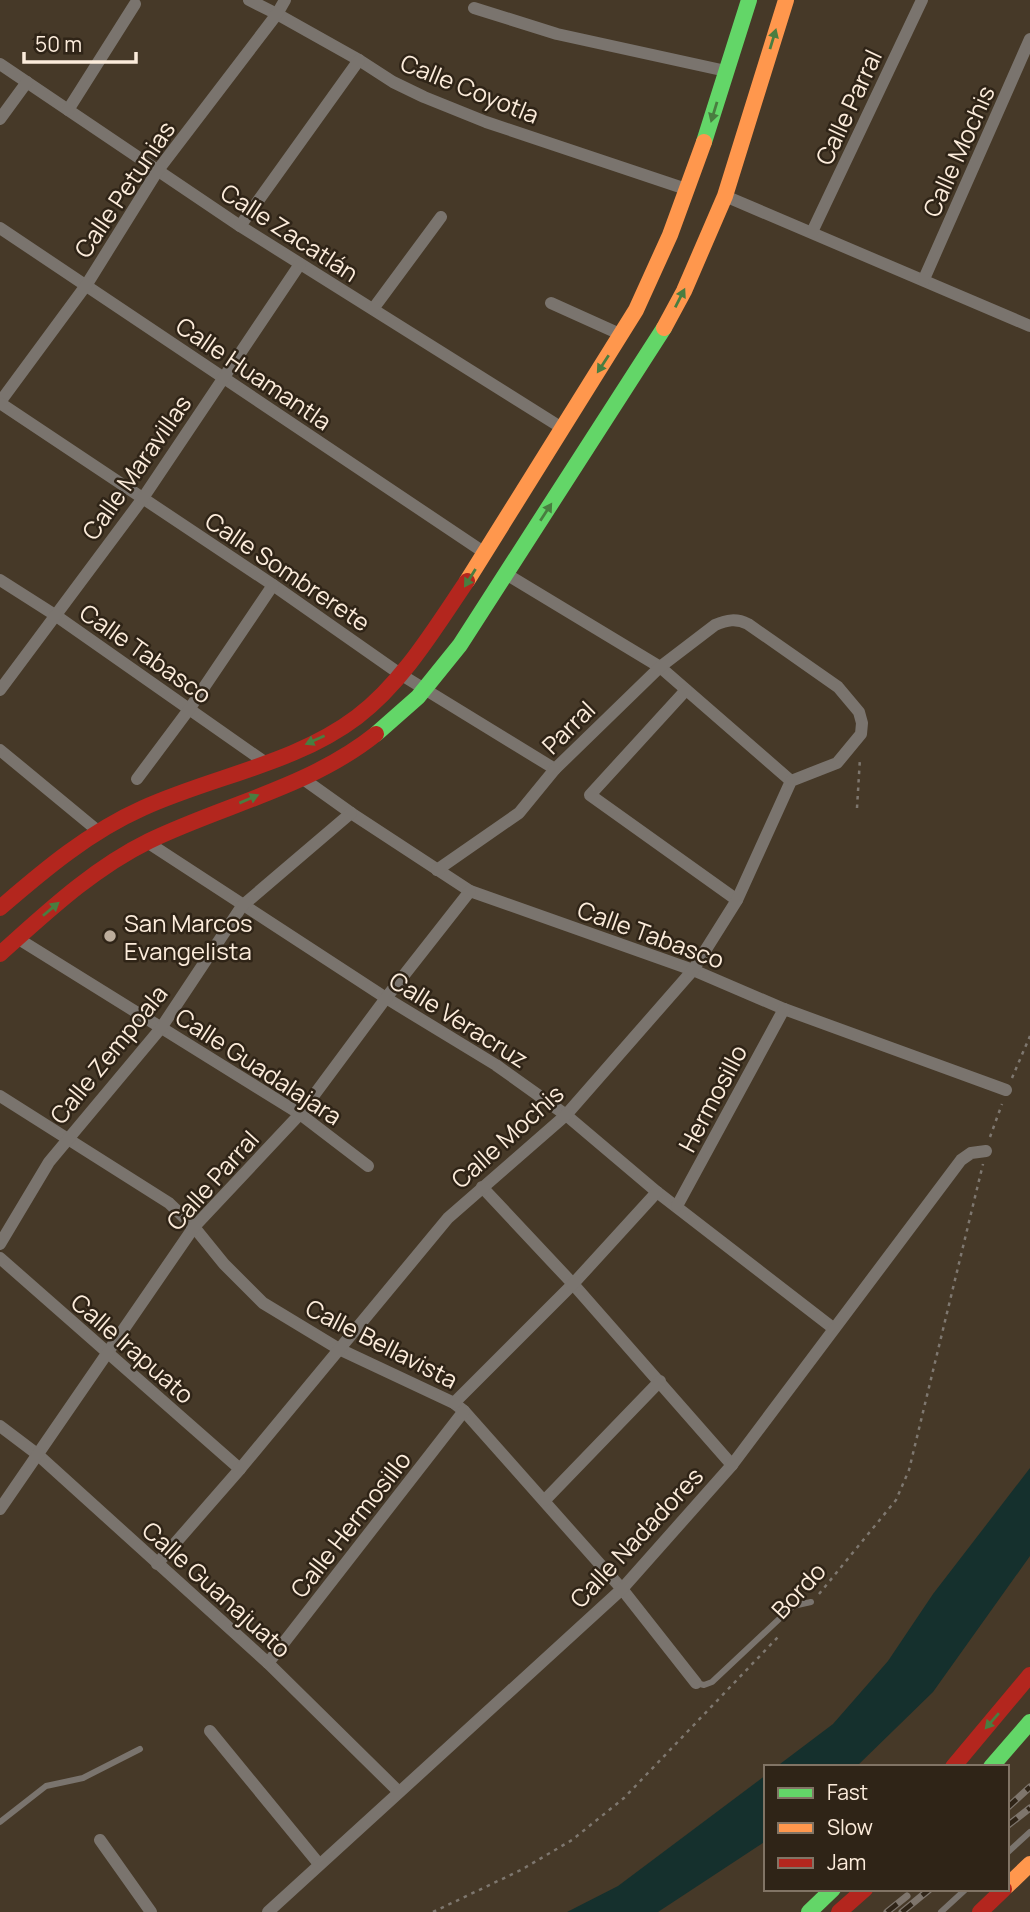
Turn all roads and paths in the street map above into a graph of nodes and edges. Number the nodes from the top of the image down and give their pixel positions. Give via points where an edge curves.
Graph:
1 (248, 0) edge
2 (285, 0) edge
3 (749, 0) edge
4 (786, 0) edge
5 (922, 0) edge
6 (135, 4) dead end
7 (474, 8) dead end
8 (277, 14) junction
9 (1030, 39) edge
10 (359, 60) junction
11 (0, 64) edge
12 (726, 71) junction
13 (27, 82) junction
14 (68, 110) junction
15 (0, 119) edge
16 (158, 170) junction
17 (686, 189) junction
18 (725, 196) junction
19 (440, 217) dead end
20 (240, 226) junction
21 (0, 228) edge
22 (812, 232) junction
23 (300, 264) junction
24 (924, 279) junction
25 (87, 284) junction
26 (551, 303) dead end
27 (373, 309) junction
28 (1030, 326) edge
29 (622, 335) junction
30 (224, 380) junction
31 (0, 403) edge
32 (562, 428) junction
33 (143, 498) junction
34 (485, 553) junction
35 (506, 574) junction
36 (0, 580) edge
37 (274, 585) junction
38 (55, 615) junction
39 (660, 667) junction
40 (400, 674) junction
41 (0, 690) edge
42 (425, 690) junction
43 (686, 690) junction
44 (190, 708) junction
45 (862, 734) junction
46 (0, 750) edge
47 (266, 763) junction
48 (555, 769) junction
49 (302, 778) junction
50 (137, 779) dead end
51 (791, 781) junction
52 (857, 808) dead end
53 (351, 813) junction
54 (98, 831) junction
55 (147, 842) junction
56 (437, 870) junction
57 (470, 891) junction
58 (737, 900) junction
59 (242, 906) junction
60 (0, 908) edge
61 (17, 939) junction
62 (0, 954) edge
63 (693, 970) junction
64 (386, 998) junction
65 (784, 1009) junction
66 (161, 1028) junction
67 (1006, 1090) dead end
68 (0, 1096) edge
69 (300, 1114) junction
70 (566, 1115) junction
71 (68, 1138) junction
72 (985, 1151) joint
73 (368, 1166) dead end
74 (482, 1187) junction
75 (657, 1192) junction
76 (677, 1206) junction
77 (194, 1227) junction
78 (0, 1244) edge
79 (0, 1258) edge
80 (573, 1284) junction
81 (833, 1328) junction
82 (339, 1349) junction
83 (106, 1352) junction
84 (660, 1381) junction
85 (459, 1407) junction
86 (0, 1426) edge
87 (37, 1454) junction
88 (732, 1465) junction
89 (240, 1469) junction
90 (545, 1500) junction
91 (0, 1509) edge
92 (158, 1564) junction
93 (622, 1589) junction
94 (811, 1602) joint
95 (784, 1630) dead end
96 (268, 1663) junction
97 (1030, 1675) edge
98 (696, 1683) joint
99 (1030, 1723) edge
100 (210, 1731) dead end
101 (140, 1749) dead end
102 (955, 1765) edge
103 (993, 1765) edge
104 (398, 1791) junction
105 (0, 1822) edge
106 (1030, 1832) edge
107 (100, 1840) dead end
108 (1009, 1851) edge
109 (319, 1864) junction
110 (1030, 1864) edge
111 (1009, 1885) edge
112 (831, 1891) edge
113 (863, 1891) edge
114 (964, 1891) edge
115 (1003, 1891) edge
116 (151, 1912) edge
117 (268, 1912) edge
118 (433, 1912) edge
119 (809, 1912) edge
120 (839, 1912) edge
121 (941, 1912) edge
122 (981, 1912) edge

1 - 8 street, Calle Coyotla
2 - 8 street, Calle Petunias
3 - 12 main road
18 -> 4 main road
5 - 22 street, Calle Parral
6 - 14 street
7 - 12 street via 557,34
8 - 10 street, Calle Coyotla
8 - 16 street, Calle Petunias
9 - 24 street, Calle Mochis
10 - 17 street, Calle Coyotla via 393,82 456,111
10 - 20 street
11 - 13 street, Calle Zacatlán
12 -> 17 main road
13 - 14 street, Calle Zacatlán
13 - 15 street
14 - 16 street, Calle Zacatlán
16 - 20 street, Calle Zacatlán
16 - 25 street, Calle Petunias
17 - 29 main road via 645,292
18 - 22 street
35 -> 18 main road via 664,328
19 - 27 street
20 - 23 street, Calle Zacatlán
21 - 25 street, Calle Huamantla
22 - 24 street
23 - 27 street, Calle Zacatlán
23 - 30 street, Calle Maravillas
24 - 28 street
25 - 30 street, Calle Huamantla
25 - 31 street, Calle Petunias
26 - 29 street
27 - 32 street, Calle Zacatlán
29 -> 32 main road
30 - 33 street, Calle Maravillas
30 - 34 street, Calle Huamantla
31 - 33 street, Calle Sombrerete
32 - 34 main road
33 - 37 street, Calle Sombrerete
33 - 38 street, Calle Maravillas
34 -> 40 main road via 451,608
35 - 39 street
35 - 42 main road
36 - 38 street, Calle Tabasco
37 - 40 street, Calle Sombrerete
37 - 44 street
38 - 41 street, Calle Maravillas
38 - 44 street, Calle Tabasco
39 - 43 street
39 - 45 street, Parral via 715,625 733,620 748,624 838,687 859,712
39 - 48 street, Parral
40 - 42 street, Calle Sombrerete
40 -> 47 main road via 376,702 346,725
42 - 48 street, Calle Sombrerete
42 - 49 main road via 369,740
43 - 51 street
43 - 58 street via 590,795
44 - 47 street, Calle Tabasco
44 - 50 street
45 - 51 street via 837,763
45 - 52 path
46 - 54 street
47 - 54 main road via 145,807
48 - 56 street, Parral via 519,813
49 - 53 street, Calle Tabasco
55 -> 49 main road
51 - 58 street, Calle Mochis
53 - 56 street, Calle Tabasco
53 - 59 street, Calle Zempoala
54 - 60 main road
55 - 59 street, Calle Veracruz
61 -> 55 main road via 108,864
56 - 57 street, Calle Tabasco
57 - 63 street, Calle Tabasco
57 - 64 street, Calle Parral
58 - 63 street, Calle Mochis
59 - 64 street, Calle Veracruz
59 - 66 street, Calle Zempoala
61 - 62 main road
61 - 66 street, Calle Guadalajara
63 - 65 street, Calle Tabasco
63 - 70 street, Calle Mochis
64 - 69 street, Calle Parral
64 - 70 street, Calle Veracruz via 496,1065
65 - 67 street, Calle Tabasco
65 - 76 street, Hermosillo
66 - 69 street, Calle Guadalajara
66 - 71 street, Calle Zempoala
68 - 71 street, Calle Bellavista
69 - 73 street, Calle Guadalajara
69 - 77 street, Calle Parral
70 - 74 street, Calle Mochis
70 - 75 street, Calle Veracruz
71 - 77 street, Calle Bellavista via 169,1203
71 - 78 street, Calle Zempoala
72 - 81 street, Calle Nadadores via 961,1160
72 - 94 path, Bordo via 909,1470 896,1500
74 - 80 street
74 - 82 street, Calle Mochis via 448,1218
75 - 76 street, Calle Veracruz
75 - 80 street, Calle Hermosillo
76 - 81 street, Calle Veracruz
77 - 82 street, Calle Bellavista via 263,1303
77 - 83 street, Calle Parral
79 - 83 street, Calle Irapuato
80 - 84 street
80 - 85 street, Calle Hermosillo
81 - 88 street, Calle Nadadores
82 - 85 street, Calle Bellavista
82 - 89 street, Calle Mochis
83 - 87 street, Calle Parral
83 - 89 street, Calle Irapuato
84 - 88 street
84 - 90 street
85 - 90 street, Calle Bellavista
85 - 96 street, Calle Hermosillo
86 - 87 street, Calle Guanajuato
87 - 91 street, Calle Parral
87 - 92 street, Calle Guanajuato
88 - 93 street, Calle Nadadores
89 - 92 street, Calle Mochis
90 - 93 street, Calle Bellavista
92 - 96 street, Calle Guanajuato
93 - 98 street, Calle Bellavista
93 - 104 street, Calle Nadadores
94 - 98 lane via 793,1606 712,1682
95 - 118 path, Bordo via 624,1798 572,1840
96 - 104 street, Calle Guanajuato
97 -> 102 main road
99 - 103 main road
100 - 109 street
101 - 105 lane via 83,1778 46,1786
104 - 109 street, Calle Nadadores
106 - 108 lane
107 - 116 street
109 - 117 street, Calle Nadadores
110 - 111 main road
112 - 119 main road
113 - 120 main road
114 - 121 lane
115 - 122 main road

